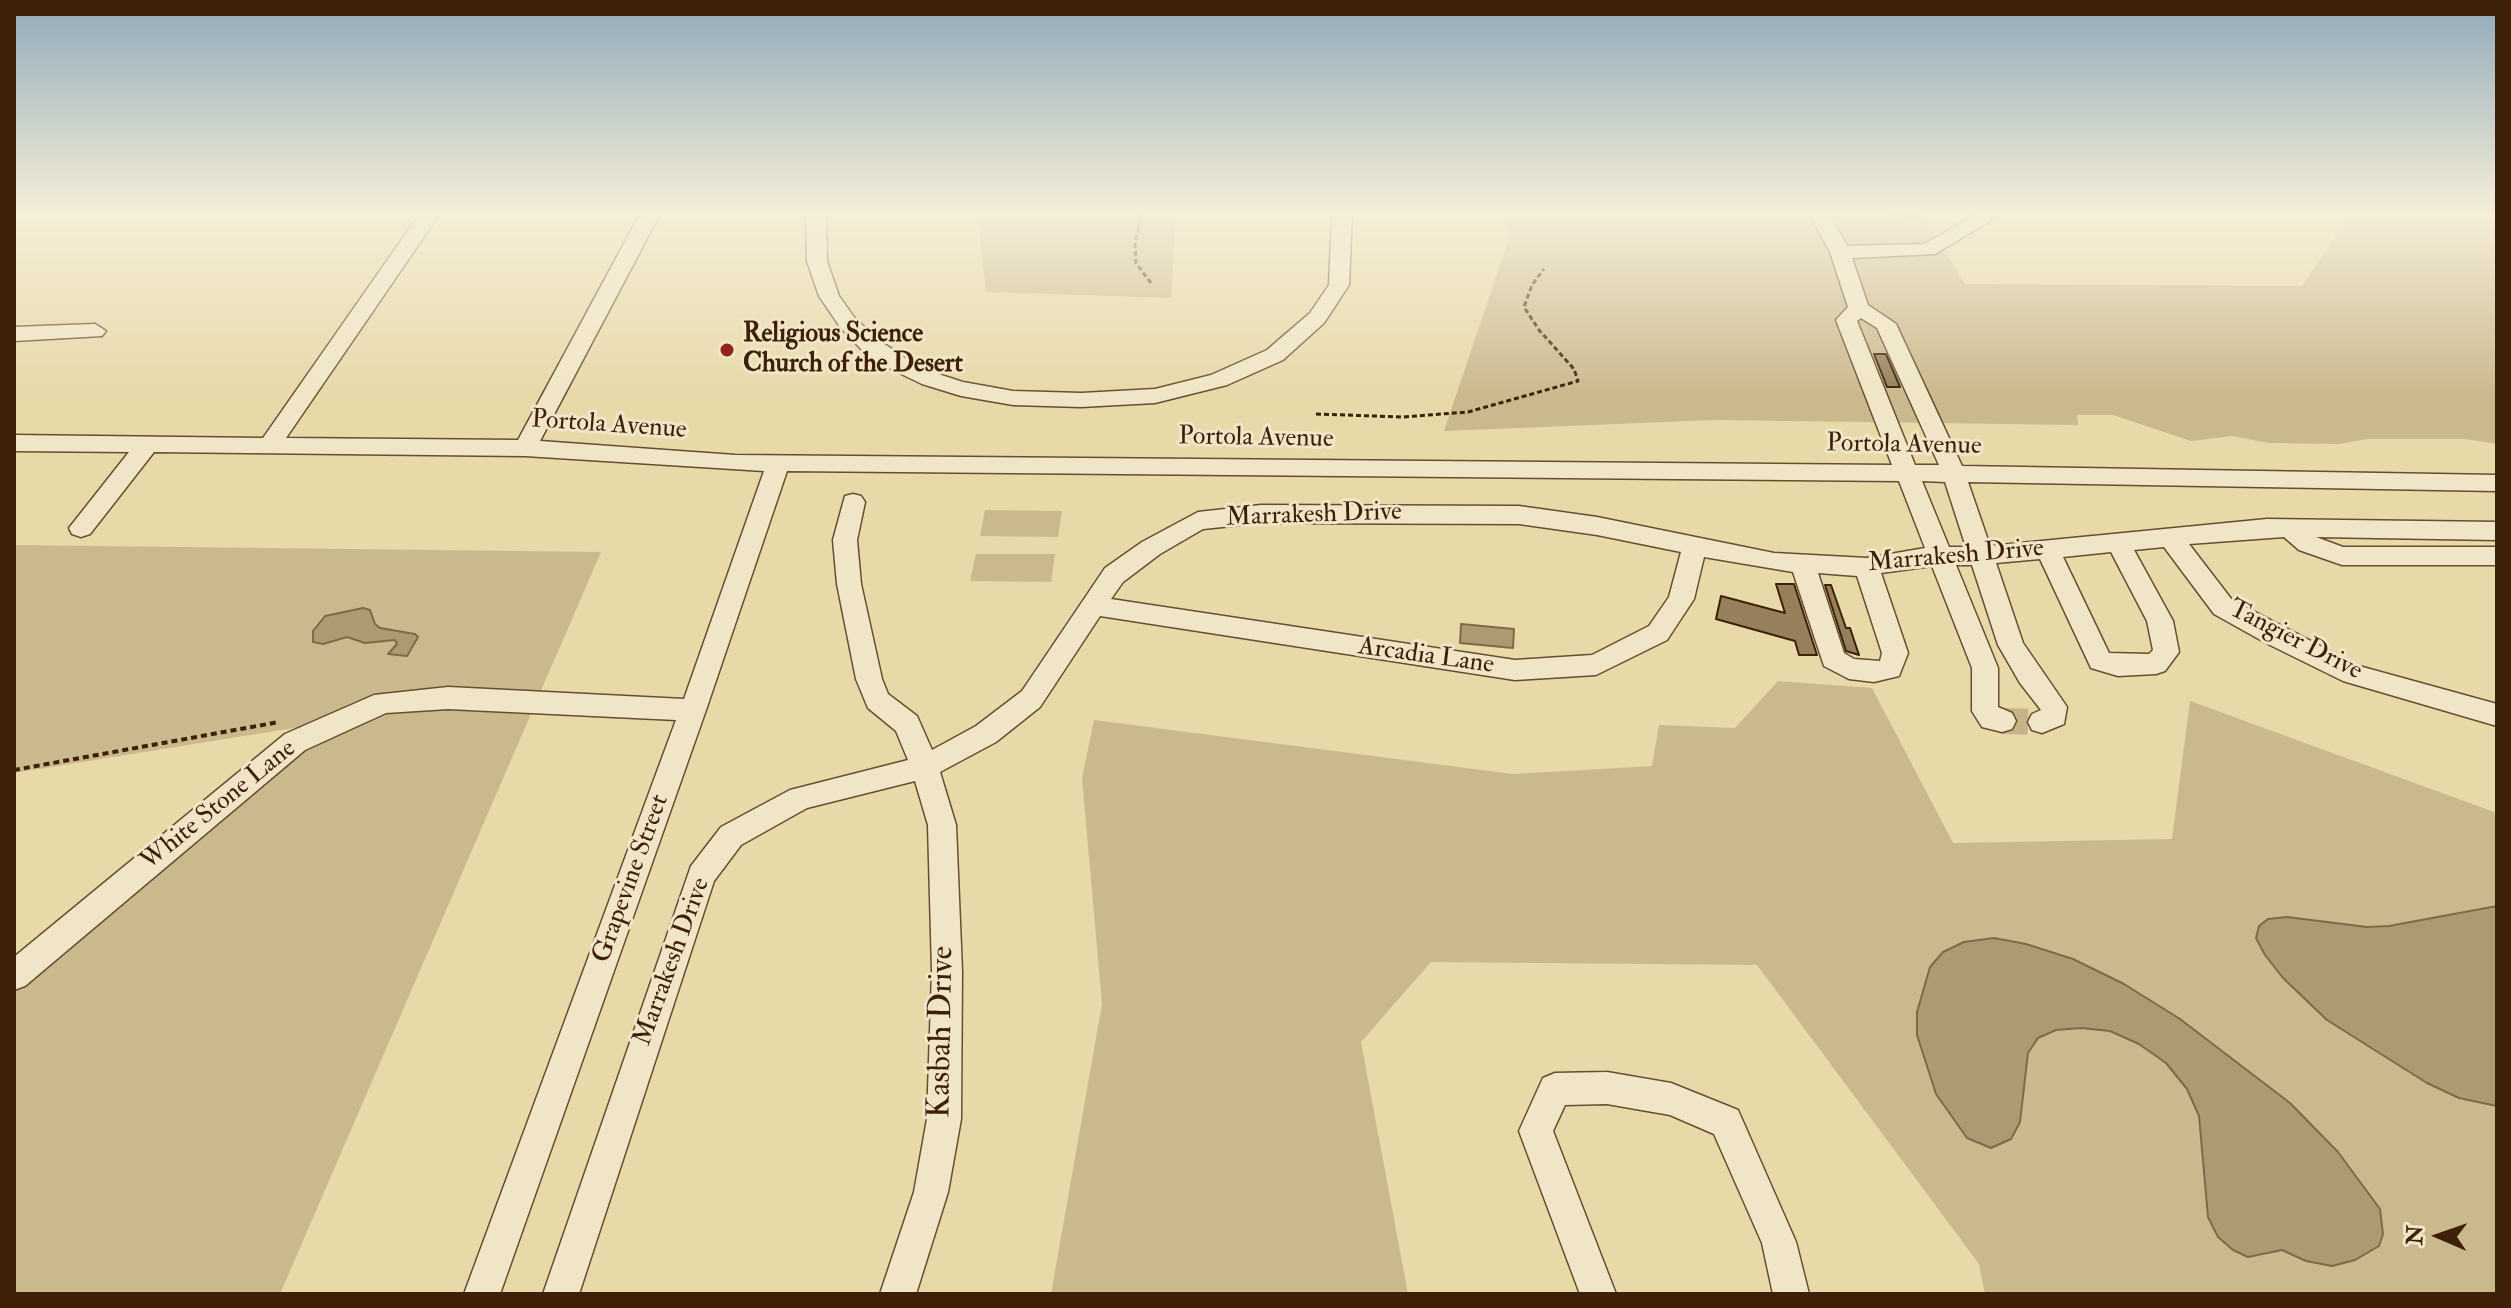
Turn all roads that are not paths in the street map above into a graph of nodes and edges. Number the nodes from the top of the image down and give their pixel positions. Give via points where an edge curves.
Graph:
1 (389, 273) edge
2 (618, 273) edge
3 (821, 273) edge
4 (1339, 273) edge
5 (1847, 273) edge
6 (1859, 308) junction
7 (95, 331) dead end
8 (14, 334) edge
9 (147, 445) junction
10 (18, 447) edge
11 (268, 447) junction
12 (525, 448) junction
13 (778, 463) junction
14 (1909, 473) junction
15 (1954, 474) junction
16 (2497, 483) edge
17 (853, 502) dead end
18 (81, 528) dead end
19 (2289, 528) junction
20 (2497, 531) edge
21 (2169, 536) junction
22 (2117, 541) junction
23 (1694, 547) junction
24 (2047, 549) junction
25 (1941, 556) junction
26 (1980, 556) junction
27 (2497, 556) edge
28 (1802, 563) junction
29 (1867, 567) junction
30 (1094, 606) junction
31 (693, 710) junction
32 (2497, 715) edge
33 (2002, 721) dead end
34 (2042, 722) dead end
35 (925, 767) junction
36 (14, 976) edge
37 (482, 1294) edge
38 (561, 1294) edge
39 (898, 1294) edge
40 (1598, 1294) edge
41 (1791, 1294) edge

1 - 11 street
2 - 12 street
3 - 4 street via 847,322 897,363 930,379 987,395 1044,400 1169,393 1219,380 1275,355 1317,318 1339,285
5 - 6 street
6 - 14 street via 1846,320
6 - 15 street via 1886,324
7 - 8 street
9 - 10 street, Portola Avenue
9 - 11 street, Portola Avenue
9 - 18 street
11 - 12 street, Portola Avenue
12 - 13 street, Portola Avenue
13 - 14 street, Portola Avenue
13 - 31 street, Grapevine Street
14 - 15 street, Portola Avenue
14 - 25 street
15 - 16 street, Portola Avenue
15 - 26 street
17 - 35 street, Kasbah Drive via 845,540 869,679 877,700 907,724
19 - 20 street, Marrakesh Drive
19 - 21 street, Marrakesh Drive
19 - 27 street via 2308,544 2342,556
21 - 22 street, Marrakesh Drive
21 - 32 street, Tangier Drive via 2223,607 2275,636 2352,674
22 - 24 street, Marrakesh Drive
22 - 24 street via 2160,621 2166,652 2156,664 2118,666 2100,661
23 - 28 street, Marrakesh Drive
23 - 30 street, Marrakesh Drive via 1519,515 1261,514 1198,521 1114,575
23 - 30 street, Arcadia Lane via 1681,599 1658,633 1596,665 1515,670
24 - 26 street, Marrakesh Drive
25 - 26 street, Marrakesh Drive
25 - 29 street, Marrakesh Drive
25 - 33 street via 1985,668 1985,711
26 - 34 street via 2011,645 2054,707 2054,716
28 - 29 street, Marrakesh Drive
28 - 29 street via 1833,659 1849,669 1874,672 1890,669 1895,653
30 - 35 street, Marrakesh Drive via 1031,699 986,734
31 - 36 street, White Stone Lane via 448,698 383,703 295,742
31 - 37 street, Grapevine Street
35 - 38 street, Marrakesh Drive via 800,798 731,836 701,875
35 - 39 street, Kasbah Drive via 942,825 947,971 944,1119 931,1192
40 - 41 street via 1536,1131 1555,1089 1607,1088 1671,1099 1726,1122 1779,1242

